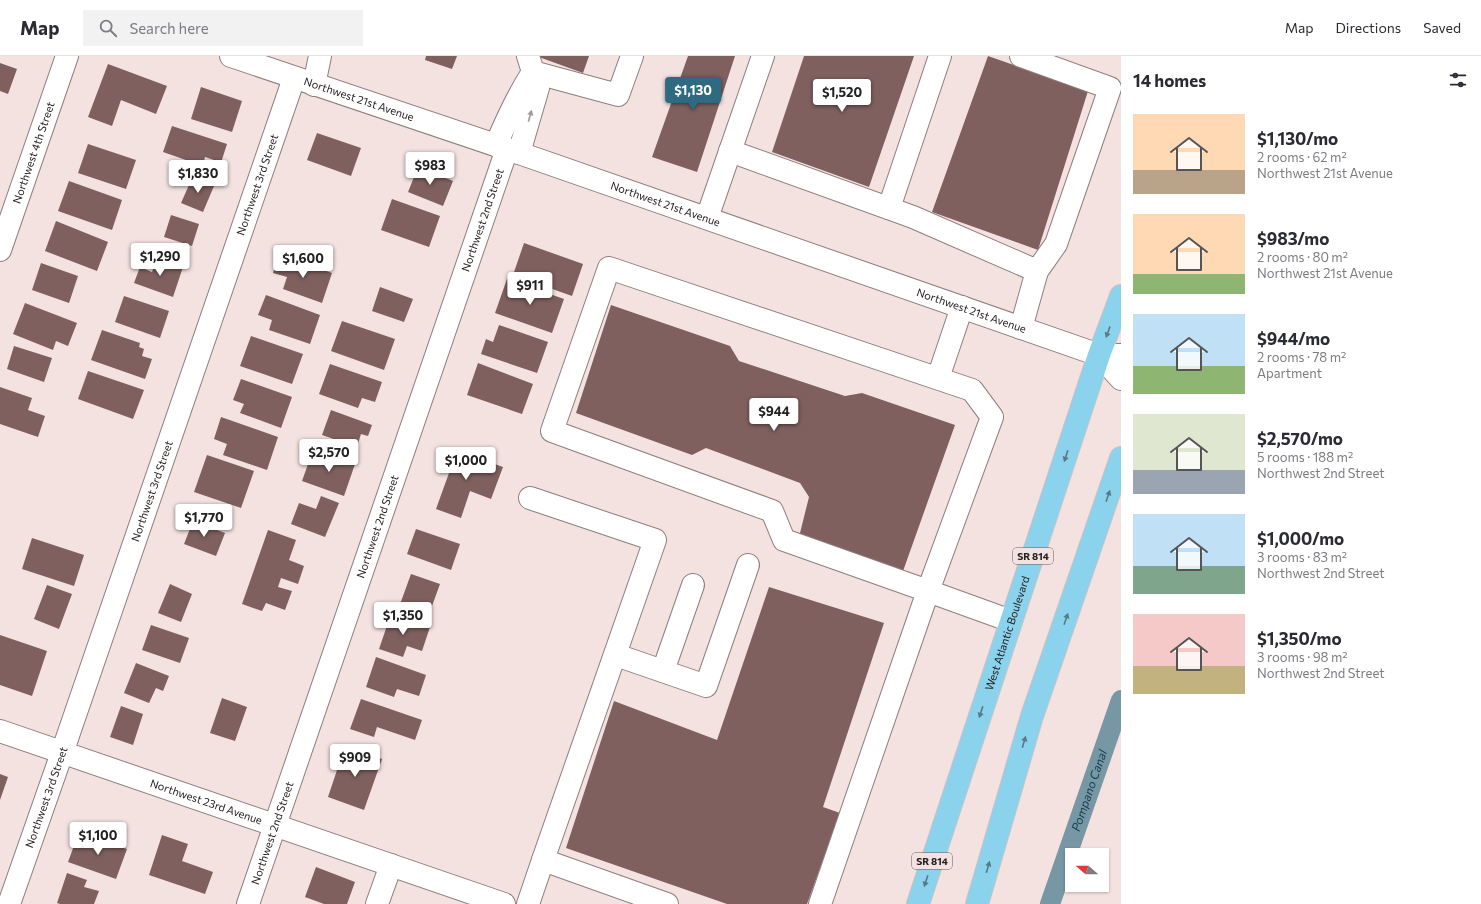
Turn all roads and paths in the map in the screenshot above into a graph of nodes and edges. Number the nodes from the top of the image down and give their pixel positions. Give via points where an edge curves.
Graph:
1 (67, 56) edge
2 (231, 56) edge
3 (320, 56) edge
4 (632, 56) edge
5 (762, 56) edge
6 (940, 56) edge
7 (1021, 56) edge
8 (530, 64) edge
9 (304, 81) junction
10 (1116, 90) edge
11 (508, 149) junction
12 (730, 151) junction
13 (889, 208) junction
14 (708, 218) junction
15 (0, 250) edge
16 (1037, 271) junction
17 (1121, 296) edge
18 (962, 307) junction
19 (1021, 328) junction
20 (1100, 355) junction
21 (1121, 355) edge
22 (938, 378) junction
23 (1121, 379) edge
24 (1121, 458) edge
25 (530, 498) dead end
26 (748, 565) dead end
27 (693, 586) dead end
28 (928, 591) junction
29 (1011, 621) junction
30 (616, 655) junction
31 (662, 671) junction
32 (0, 731) edge
33 (62, 753) junction
34 (276, 825) junction
35 (543, 860) junction
36 (391, 865) junction
37 (491, 902) edge
38 (9, 904) edge
39 (248, 904) edge
40 (377, 904) edge
41 (528, 904) edge
42 (667, 904) edge
43 (820, 904) edge
44 (918, 904) edge
45 (976, 904) edge

1 - 15 street, Northwest 4th Street
2 - 9 street, Northwest 21st Avenue
3 - 9 street, Northwest 3rd Street
4 - 8 street via 618,95
5 - 12 street
6 - 13 street
7 - 10 street
8 - 11 street, Northwest 2nd Street via 538,88
9 - 11 street, Northwest 21st Avenue
9 - 33 street, Northwest 3rd Street
10 - 16 street via 1056,244
11 - 14 street, Northwest 21st Avenue
11 - 34 street, Northwest 2nd Street
12 - 13 street
12 - 14 street
13 - 16 street
14 - 18 street, Northwest 21st Avenue
16 - 19 street
17 -> 20 main road, West Atlantic Boulevard / SR 814
18 - 19 street, Northwest 21st Avenue
18 - 22 street
19 - 20 street, Northwest 21st Avenue
20 - 21 street
20 - 23 street
20 -> 29 main road, West Atlantic Boulevard / SR 814
22 - 28 street via 972,390 992,416
22 - 28 street via 609,268 552,431 772,511 784,540
45 -> 24 main road via 1032,716
25 - 30 street via 655,540
26 - 31 street via 706,686
27 - 31 street
28 - 29 street
28 - 43 street
29 -> 44 main road, West Atlantic Boulevard / SR 814
30 - 31 street
30 - 35 street
32 - 33 street, Northwest 23rd Avenue
33 - 34 street, Northwest 23rd Avenue
33 - 38 street, Northwest 3rd Street
34 - 36 street, Northwest 23rd Avenue
34 - 39 street, Northwest 2nd Street
35 - 41 street
35 - 42 street
36 - 37 street, Northwest 23rd Avenue
36 - 40 street

